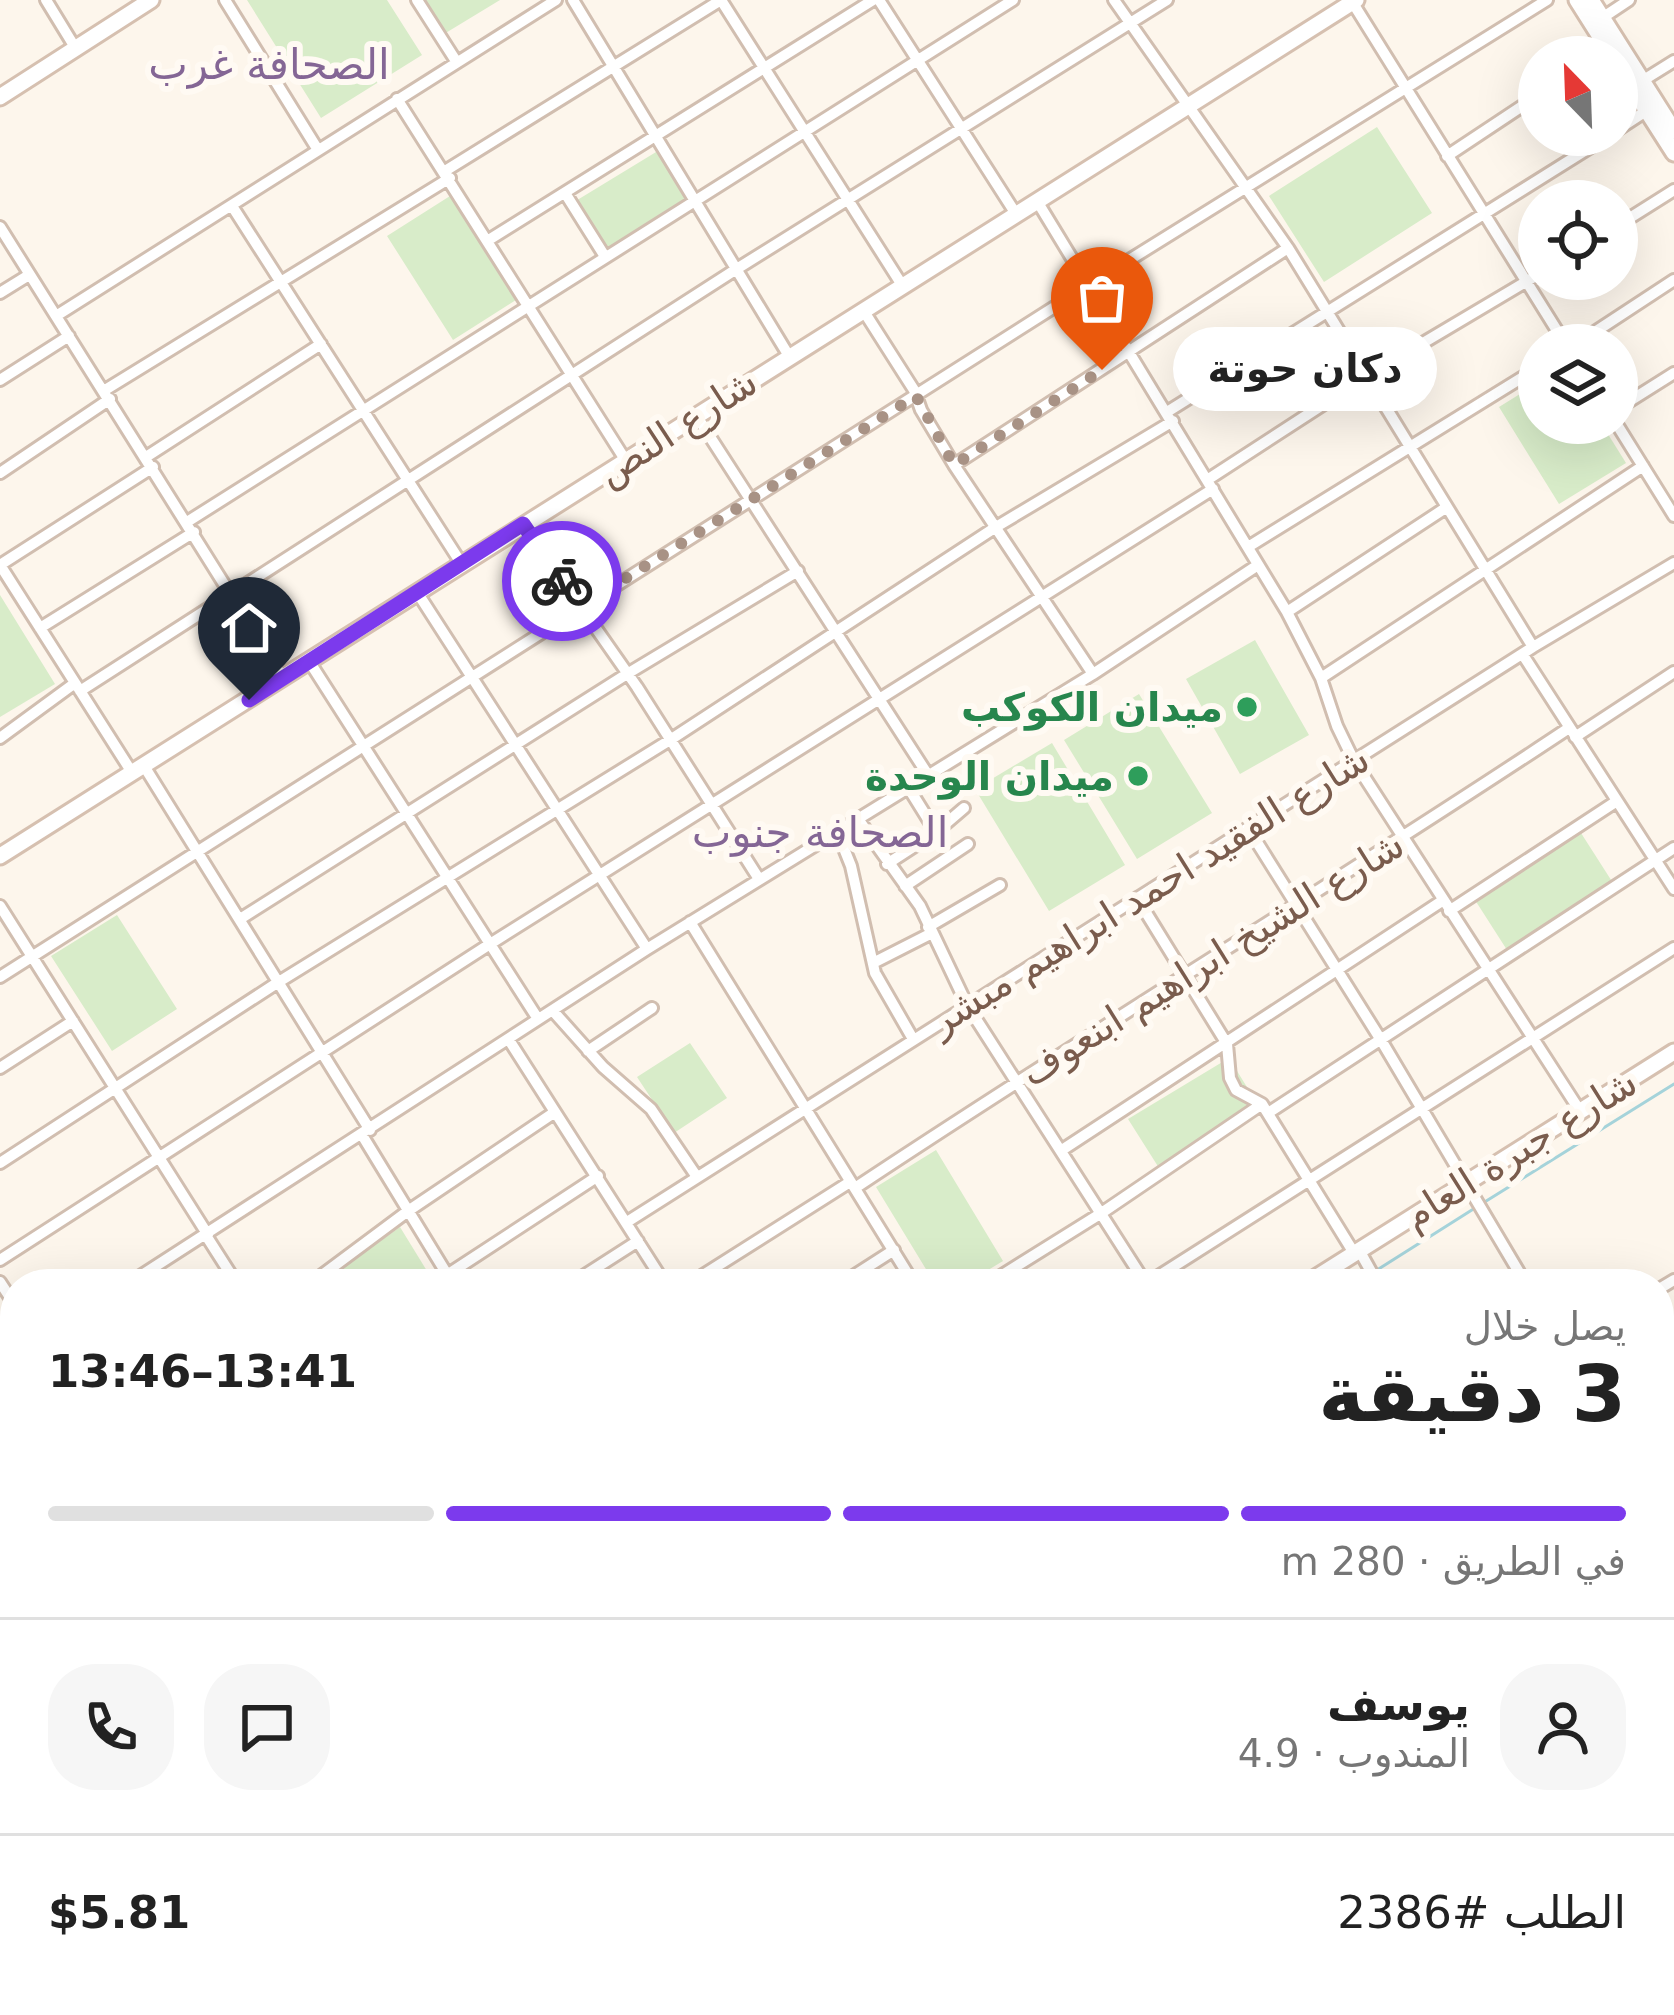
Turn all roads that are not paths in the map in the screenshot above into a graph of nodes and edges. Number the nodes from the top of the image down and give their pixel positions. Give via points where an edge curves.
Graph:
1 (46, 0) edge
2 (151, 0) edge
3 (225, 0) edge
4 (417, 0) edge
5 (556, 0) edge
6 (573, 0) edge
7 (721, 0) edge
8 (876, 0) edge
9 (1013, 0) edge
10 (1114, 0) edge
11 (1167, 0) edge
12 (1547, 0) edge
13 (1577, 0) edge
14 (1591, 0) edge
15 (1629, 0) edge
16 (1353, 1) edge
17 (1602, 18) junction
18 (1129, 24) junction
19 (1597, 36) edge
20 (76, 49) junction
21 (919, 60) junction
22 (456, 61) junction
23 (1674, 61) edge
24 (614, 66) junction
25 (766, 68) junction
26 (1642, 82) junction
27 (1404, 88) junction
28 (0, 97) edge
29 (397, 98) junction
30 (1638, 100) edge
31 (1191, 106) junction
32 (1518, 109) edge
33 (1646, 111) junction
34 (1638, 116) edge
35 (962, 128) junction
36 (1674, 131) edge
37 (805, 135) junction
38 (656, 136) junction
39 (318, 150) junction
40 (1674, 153) edge
41 (1447, 156) junction
42 (1578, 156) edge
43 (447, 175) junction
44 (1247, 188) junction
45 (1674, 190) edge
46 (565, 193) junction
47 (694, 201) junction
48 (1036, 201) junction
49 (849, 202) junction
50 (232, 206) junction
51 (1638, 213) edge
52 (1016, 214) junction
53 (1486, 216) junction
54 (0, 226) edge
55 (487, 241) junction
56 (1288, 248) junction
57 (604, 256) junction
58 (1518, 268) edge
59 (735, 270) junction
60 (29, 275) junction
61 (281, 280) junction
62 (1674, 280) edge
63 (902, 285) junction
64 (1089, 285) junction
65 (1518, 287) edge
66 (0, 293) edge
67 (525, 305) junction
68 (863, 310) junction
69 (1327, 313) junction
70 (56, 316) junction
71 (1604, 324) edge
72 (68, 336) junction
73 (321, 344) junction
74 (1131, 351) junction
75 (789, 356) junction
76 (1674, 373) edge
77 (570, 376) junction
78 (1364, 378) junction
79 (0, 380) edge
80 (1518, 380) edge
81 (108, 394) junction
82 (916, 396) junction
83 (1638, 396) edge
84 (362, 409) junction
85 (696, 415) junction
86 (1170, 417) junction
87 (1629, 444) edge
88 (1408, 446) junction
89 (626, 461) junction
90 (150, 462) junction
91 (954, 465) junction
92 (1642, 466) junction
93 (0, 472) edge
94 (406, 480) junction
95 (1210, 484) junction
96 (753, 500) junction
97 (1447, 507) junction
98 (1674, 516) edge
99 (523, 524) junction
100 (191, 527) junction
101 (996, 527) junction
102 (1248, 547) junction
103 (460, 563) junction
104 (1674, 563) edge
105 (0, 565) edge
106 (1258, 565) junction
107 (1484, 568) junction
108 (797, 571) junction
109 (231, 592) junction
110 (417, 592) junction
111 (1044, 597) junction
112 (580, 607) junction
113 (1287, 612) junction
114 (40, 628) junction
115 (837, 630) junction
116 (1528, 651) junction
117 (309, 661) junction
118 (1674, 672) edge
119 (627, 674) junction
120 (1093, 674) junction
121 (473, 677) junction
122 (284, 678) junction
123 (1322, 678) junction
124 (77, 687) junction
125 (880, 699) junction
126 (1572, 732) junction
127 (0, 738) edge
128 (670, 740) junction
129 (518, 744) junction
130 (364, 746) junction
131 (1354, 761) junction
132 (139, 770) junction
133 (928, 775) junction
134 (908, 787) junction
135 (1617, 801) junction
136 (713, 806) junction
137 (964, 808) dead end
138 (559, 809) junction
139 (407, 814) junction
140 (858, 818) junction
141 (1248, 828) junction
142 (837, 831) junction
143 (936, 832) junction
144 (1402, 839) junction
145 (870, 840) junction
146 (968, 844) dead end
147 (1674, 848) edge
148 (196, 850) junction
149 (847, 851) junction
150 (0, 856) edge
151 (1654, 859) junction
152 (887, 864) junction
153 (600, 875) junction
154 (448, 878) junction
155 (759, 879) junction
156 (1000, 885) dead end
157 (905, 886) junction
158 (1674, 889) edge
159 (1137, 898) junction
160 (1295, 905) junction
161 (1445, 906) junction
162 (0, 907) edge
163 (240, 919) junction
164 (690, 922) junction
165 (929, 931) junction
166 (490, 944) junction
167 (647, 949) junction
168 (1674, 949) edge
169 (31, 958) junction
170 (873, 963) junction
171 (1487, 969) junction
172 (1337, 972) junction
173 (1185, 975) junction
174 (0, 977) edge
175 (278, 983) junction
176 (967, 1005) junction
177 (652, 1008) dead end
178 (553, 1011) junction
179 (538, 1019) junction
180 (73, 1021) junction
181 (913, 1039) junction
182 (1533, 1039) junction
183 (509, 1040) junction
184 (1381, 1040) junction
185 (1227, 1044) junction
186 (588, 1051) junction
187 (1674, 1052) edge
188 (321, 1053) junction
189 (0, 1068) edge
190 (1018, 1080) junction
191 (116, 1089) junction
192 (804, 1107) junction
193 (1265, 1108) junction
194 (1422, 1110) junction
195 (555, 1112) junction
196 (1580, 1112) junction
197 (366, 1132) junction
198 (1062, 1150) junction
199 (158, 1159) junction
200 (0, 1163) edge
201 (598, 1176) junction
202 (697, 1177) junction
203 (1309, 1180) junction
204 (1465, 1184) junction
205 (852, 1185) junction
206 (408, 1210) junction
207 (1100, 1214) junction
208 (627, 1222) junction
209 (207, 1236) junction
210 (638, 1241) junction
211 (894, 1250) junction
212 (1356, 1252) junction
213 (0, 1260) edge
214 (153, 1269) edge
215 (228, 1269) edge
216 (330, 1269) edge
217 (444, 1269) edge
218 (464, 1269) edge
219 (594, 1269) edge
220 (656, 1269) edge
221 (714, 1269) edge
222 (864, 1269) edge
223 (905, 1269) edge
224 (1012, 1269) edge
225 (1136, 1269) edge
226 (1170, 1269) edge
227 (1329, 1269) edge
228 (1368, 1269) edge
229 (1517, 1269) edge

1 - 20 street
2 - 20 street
3 - 39 street
4 - 22 street
5 - 22 street
6 - 24 street
7 - 24 street
7 - 25 street
8 - 21 street
8 - 25 street
9 - 21 street
10 - 18 street
11 - 18 street
12 - 27 street
13 - 19 street
14 - 17 street
15 - 17 street
16 - 27 street
16 - 31 street, شارع النص
17 - 26 street
18 - 31 street
18 - 35 street
20 - 28 street
21 - 35 street
21 - 37 street
22 - 29 street
23 - 26 street
24 - 38 street
24 - 43 street
25 - 37 street
25 - 38 street
26 - 36 street
27 - 41 street
27 - 44 street
29 - 39 street
29 - 43 street
30 - 33 street
31 - 44 street
31 - 48 street, شارع النص
32 - 41 street
33 - 34 street
33 - 40 street
35 - 49 street
35 - 52 street
37 - 47 street
37 - 49 street
38 - 46 street
38 - 47 street
39 - 50 street
41 - 53 street
42 - 53 street
43 - 55 street
43 - 61 street
44 - 56 street
44 - 64 street
45 - 51 street
46 - 55 street
46 - 57 street
47 - 57 street
47 - 59 street
48 - 52 street, شارع النص
48 - 64 street
49 - 59 street
49 - 63 street
50 - 61 street
50 - 70 street
52 - 63 street, شارع النص
53 - 58 street
53 - 69 street
54 - 60 street
55 - 67 street
56 - 69 street
56 - 74 street
57 - 67 street
59 - 75 street
59 - 77 street
60 - 66 street
60 - 70 street
61 - 73 street
61 - 81 street
62 - 71 street
63 - 68 street, شارع النص
64 - 74 street
64 - 82 street
65 - 78 street
67 - 77 street
67 - 84 street
68 - 75 street, شارع النص
68 - 82 street
69 - 78 street
69 - 86 street
70 - 72 street
72 - 79 street
72 - 81 street
73 - 84 street
73 - 90 street
74 - 86 street
74 - 91 street
75 - 85 street, شارع النص
76 - 83 street
77 - 89 street
77 - 94 street
78 - 88 street
78 - 95 street
80 - 88 street
81 - 90 street
81 - 93 street
82 - 91 street
82 - 96 street
84 - 94 street
84 - 100 street
85 - 89 street, شارع النص
85 - 96 street
86 - 95 street
86 - 101 street
87 - 92 street
88 - 97 street
88 - 102 street
89 - 99 street, شارع النص
90 - 100 street
90 - 105 street
91 - 101 street
92 - 98 street
92 - 107 street
94 - 103 street
94 - 109 street
95 - 102 street
95 - 111 street
96 - 108 street
96 - 112 street
97 - 107 street
97 - 113 street
99 - 103 street, شارع النص
99 - 112 street
100 - 109 street
100 - 114 street
101 - 111 street
101 - 115 street
102 - 106 street
103 - 110 street, شارع النص
104 - 116 street, شارع الفقيد احمد ابراهيم مبشر
105 - 114 street
106 - 113 street
106 - 120 street
107 - 116 street
107 - 123 street
108 - 115 street
108 - 119 street
109 - 122 street
109 - 124 street
110 - 117 street, شارع النص
110 - 121 street
111 - 120 street
111 - 125 street
112 - 119 street
112 - 121 street
113 - 123 street
114 - 124 street
115 - 125 street
115 - 128 street
116 - 126 street
116 - 131 street, شارع الفقيد احمد ابراهيم مبشر
117 - 122 street, شارع النص
117 - 130 street
118 - 126 street, شارع الشيخ ابراهيم ابنعوف
119 - 128 street
119 - 129 street
120 - 133 street
121 - 129 street
121 - 130 street
122 - 132 street, شارع النص
123 - 131 street
124 - 127 street
124 - 132 street
125 - 133 street
125 - 136 street
126 - 135 street
126 - 144 street, شارع الشيخ ابراهيم ابنعوف
128 - 136 street
128 - 138 street
129 - 138 street
129 - 139 street
130 - 139 street
130 - 148 street
131 - 141 street, شارع الفقيد احمد ابراهيم مبشر
131 - 144 street
132 - 148 street
132 - 150 street, شارع النص
133 - 134 street
134 - 140 street
134 - 143 street
135 - 151 street
135 - 161 street
136 - 153 street
136 - 155 street
137 - 143 street
138 - 153 street
138 - 154 street
139 - 154 street
139 - 163 street
140 - 142 street
140 - 145 street
141 - 159 street, شارع الفقيد احمد ابراهيم مبشر
141 - 160 street
142 - 149 street
142 - 155 street
143 - 152 street
144 - 160 street, شارع الشيخ ابراهيم ابنعوف
144 - 161 street
145 - 149 street
145 - 152 street
146 - 157 street
147 - 151 street
148 - 163 street
148 - 169 street
149 - 170 street
151 - 158 street
151 - 171 street
152 - 157 street
153 - 166 street
153 - 167 street
154 - 166 street
154 - 175 street
155 - 164 street
156 - 165 street
157 - 165 street
159 - 173 street
159 - 176 street, شارع الفقيد احمد ابراهيم مبشر
160 - 172 street
160 - 173 street, شارع الشيخ ابراهيم ابنعوف
161 - 171 street
161 - 172 street
162 - 169 street
163 - 175 street
164 - 167 street
164 - 192 street
165 - 170 street
165 - 176 street
166 - 179 street
166 - 188 street
167 - 178 street
168 - 182 street
169 - 174 street
169 - 180 street
170 - 181 street
171 - 182 street
171 - 184 street
172 - 184 street
172 - 185 street
173 - 185 street
173 - 190 street, شارع الشيخ ابراهيم ابنعوف
175 - 188 street
175 - 191 street
176 - 181 street, شارع الفقيد احمد ابراهيم مبشر
176 - 190 street
177 - 186 street
178 - 179 street
178 - 186 street
179 - 183 street
180 - 189 street
180 - 191 street
181 - 192 street, شارع الفقيد احمد ابراهيم مبشر
182 - 194 street
182 - 196 street
183 - 195 street
183 - 197 street
184 - 193 street
184 - 194 street
185 - 193 street via 1236,1090
185 - 198 street
186 - 202 street via 651,1109
187 - 196 street, شارع جبرة العام
188 - 197 street
188 - 199 street
190 - 198 street
190 - 205 street, شارع الشيخ ابراهيم ابنعوف
191 - 199 street
191 - 200 street
192 - 202 street, شارع الفقيد احمد ابراهيم مبشر
192 - 205 street
193 - 203 street
193 - 207 street
194 - 203 street
194 - 204 street
195 - 201 street
195 - 206 street
196 - 204 street, شارع جبرة العام
197 - 206 street
197 - 209 street
198 - 207 street
199 - 209 street
199 - 213 street
201 - 208 street
201 - 218 street
202 - 208 street, شارع الفقيد احمد ابراهيم مبشر
203 - 212 street
203 - 226 street
204 - 212 street, شارع جبرة العام
204 - 229 street
205 - 211 street
205 - 221 street, شارع الشيخ ابراهيم ابنعوف
206 - 216 street
206 - 217 street
207 - 224 street
207 - 225 street
208 - 210 street
209 - 214 street
209 - 215 street
210 - 219 street
210 - 220 street
211 - 222 street
211 - 223 street
212 - 227 street, شارع جبرة العام
212 - 228 street

